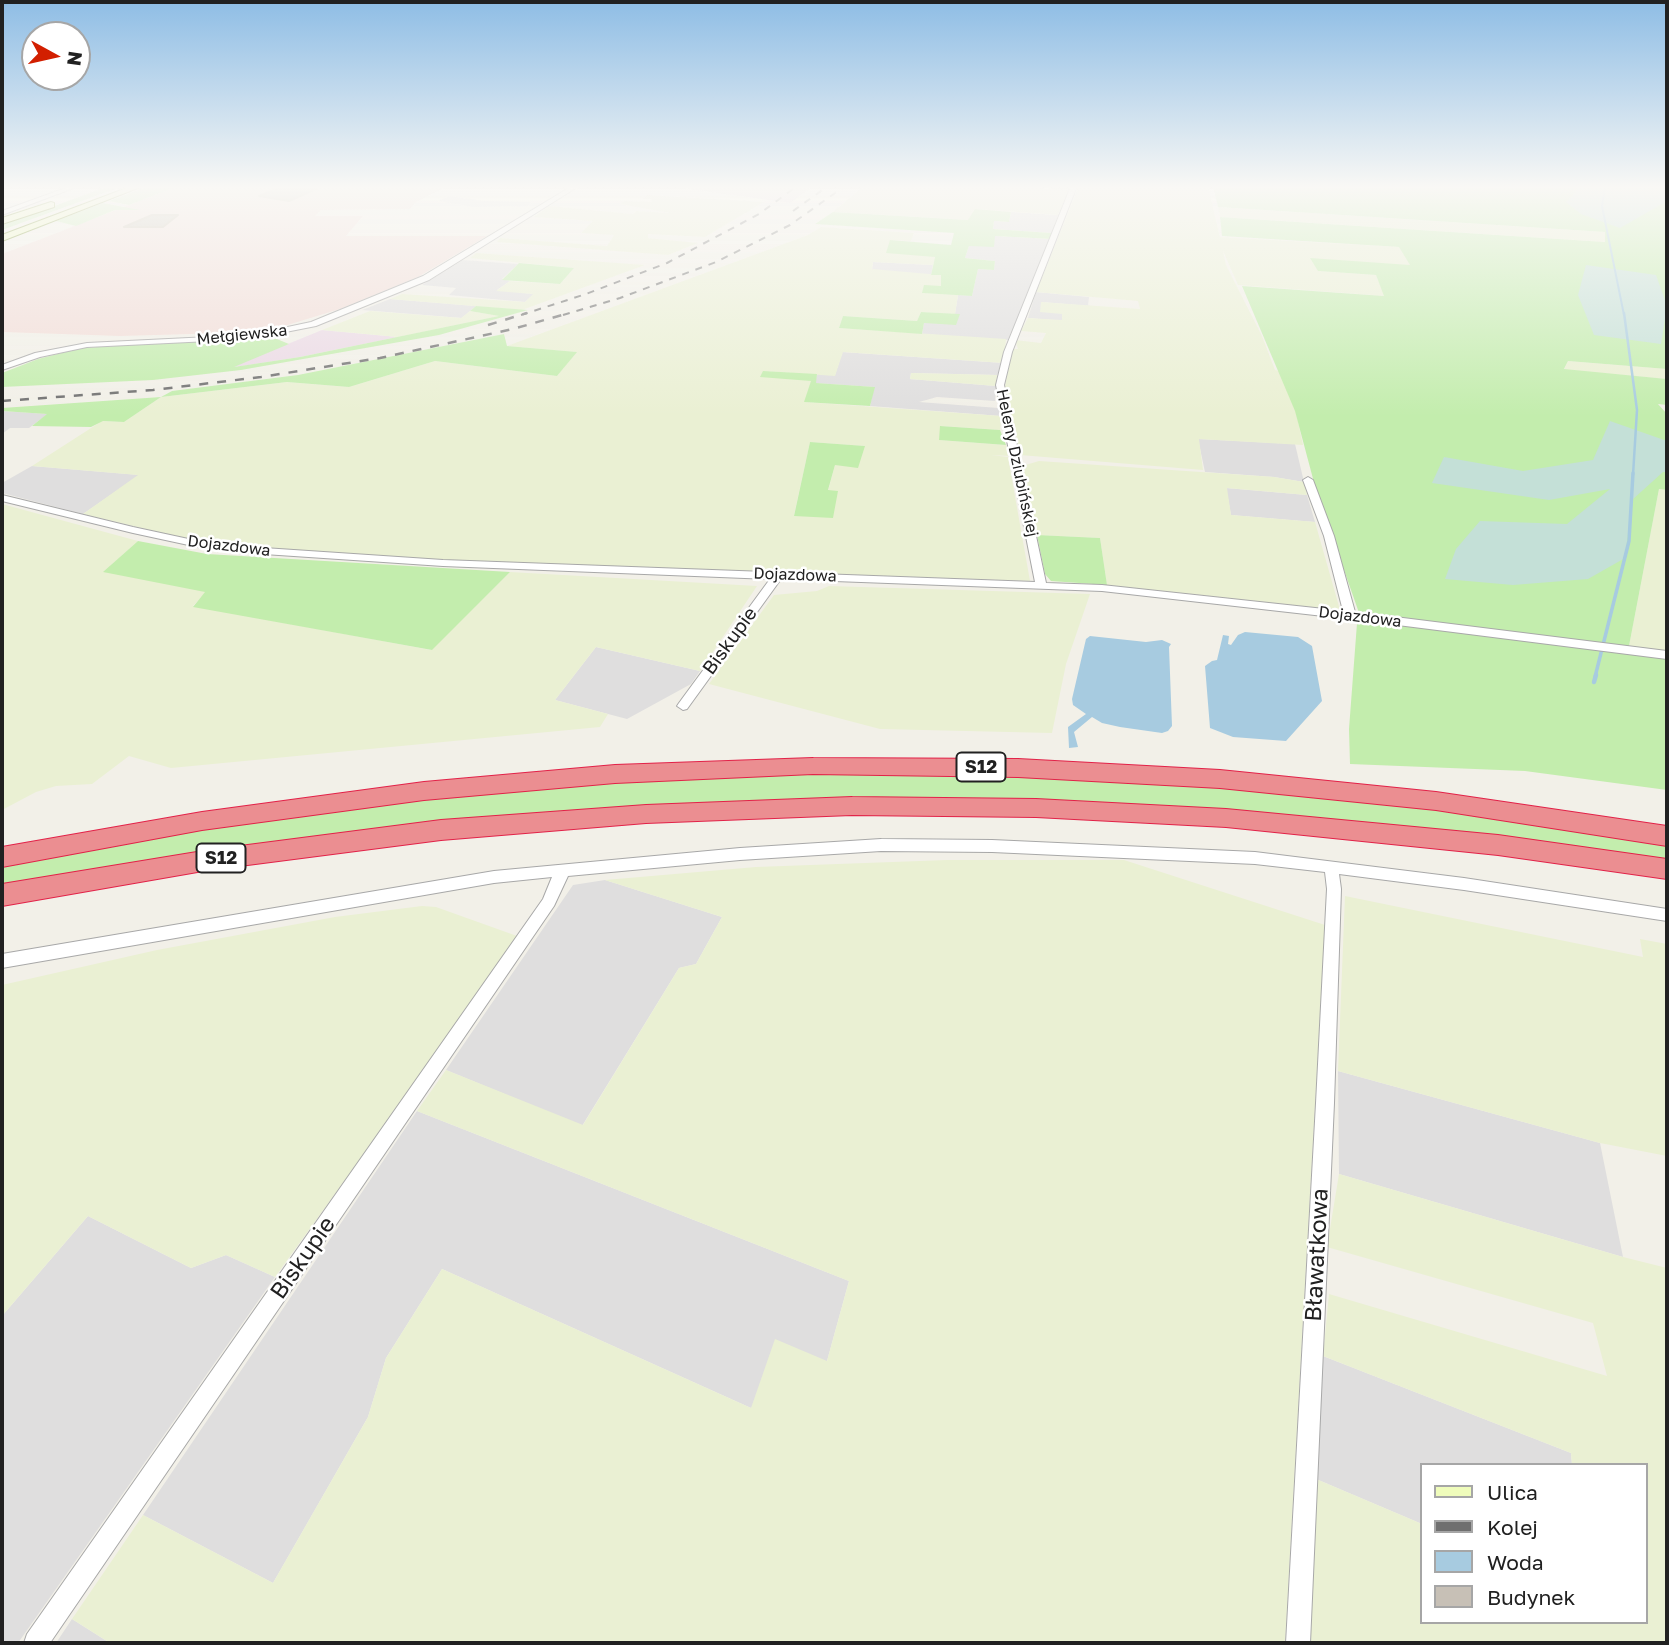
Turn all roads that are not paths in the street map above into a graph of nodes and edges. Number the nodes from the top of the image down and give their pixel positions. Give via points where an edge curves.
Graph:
1 (452, 263) edge
2 (1043, 263) edge
3 (2, 368) edge
4 (1308, 480) dead end
5 (2, 498) edge
6 (778, 575) junction
7 (1041, 585) junction
8 (1350, 615) junction
9 (1667, 655) edge
10 (683, 706) dead end
11 (1667, 836) edge
12 (2, 857) edge
13 (1331, 866) junction
14 (1667, 869) edge
15 (563, 870) junction
16 (2, 895) edge
17 (1667, 915) edge
18 (2, 961) edge
19 (36, 1643) edge
20 (1298, 1643) edge

1 - 3 street, Mełgiewska via 313,324 250,337 87,345
2 - 7 street, Heleny Dziubińskiej via 1007,352 1000,385
4 - 8 street
5 - 6 street, Dojazdowa via 234,549 443,563
6 - 7 street, Dojazdowa
6 - 10 street, Biskupie
7 - 8 street, Dojazdowa
8 - 9 street, Dojazdowa
11 - 12 highway, S12 via 1447,803 1246,781 1059,769 834,766 615,774 424,791 202,821
13 - 15 street via 1181,853 881,845
13 - 17 street
13 - 20 street, Bławatkowa via 1334,889
14 - 16 highway, S12 via 1451,839 1226,818 1025,808 839,807 659,813 429,832 209,860
15 - 18 street via 432,886
15 - 19 street, Biskupie via 549,902

